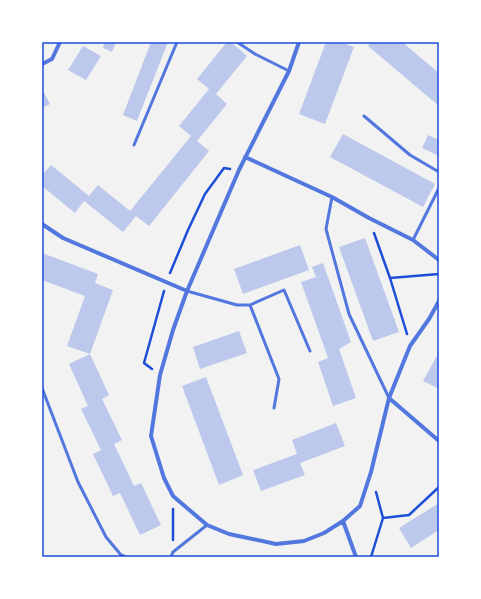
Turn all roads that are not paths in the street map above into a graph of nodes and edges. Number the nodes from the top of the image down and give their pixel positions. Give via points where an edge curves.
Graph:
1 (60, 42) edge
2 (177, 42) edge
3 (238, 42) edge
4 (299, 42) edge
5 (42, 64) edge
6 (289, 71) junction
7 (364, 116) dead end
8 (134, 145) dead end
9 (246, 157) junction
10 (439, 172) edge
11 (439, 188) edge
12 (332, 197) junction
13 (42, 224) edge
14 (413, 240) junction
15 (439, 260) edge
16 (186, 291) junction
17 (439, 301) edge
18 (250, 305) junction
19 (310, 351) dead end
20 (42, 388) edge
21 (390, 398) junction
22 (274, 408) dead end
23 (439, 441) edge
24 (343, 521) junction
25 (207, 525) junction
26 (126, 557) edge
27 (171, 557) edge
28 (356, 557) edge

1 - 5 street via 52,59
2 - 8 lane
3 - 6 lane via 254,54
4 - 6 street
6 - 9 street
7 - 10 lane via 410,155
9 - 12 street
9 - 16 street
11 - 14 lane
12 - 14 street
12 - 21 lane via 326,229 349,314
13 - 16 street via 63,238
14 - 15 street
16 - 18 lane via 237,306
16 - 25 street via 160,375 151,436 164,478 173,496
17 - 21 street via 410,346
18 - 19 lane via 284,290
18 - 22 lane via 279,379
20 - 26 lane via 78,482 106,537 121,555
21 - 23 street
21 - 24 street via 360,506
24 - 25 street via 324,533 304,541 276,544 229,534
24 - 28 street
25 - 27 lane via 173,552

